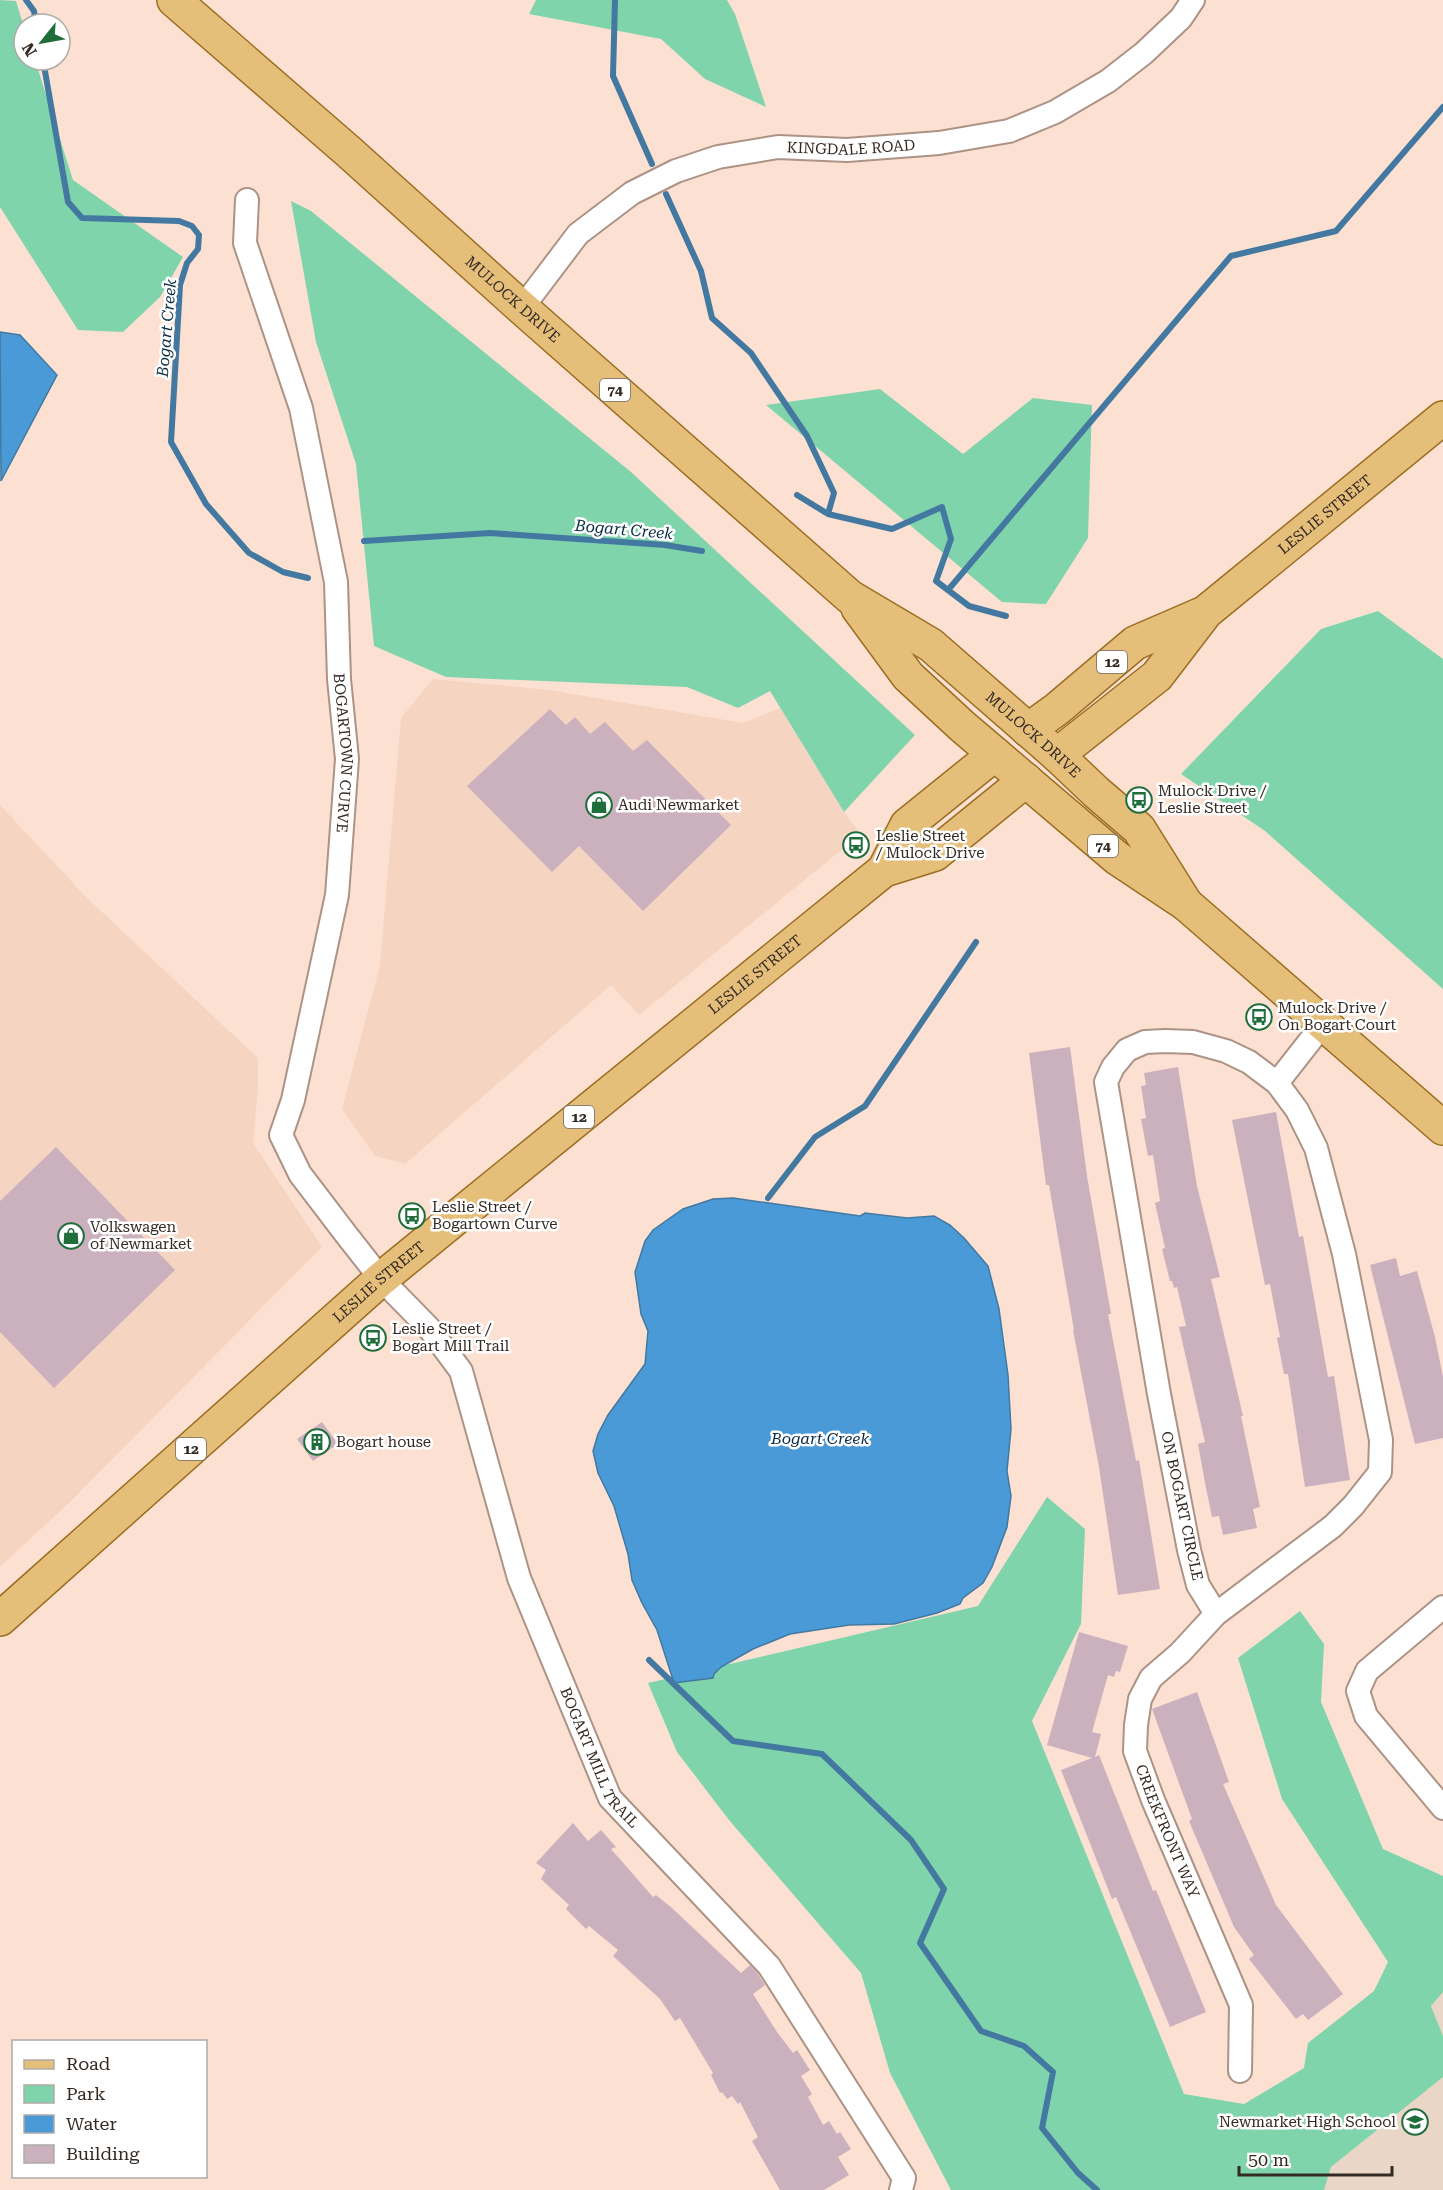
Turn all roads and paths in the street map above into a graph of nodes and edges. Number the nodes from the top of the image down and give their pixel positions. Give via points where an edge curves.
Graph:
1 (174, 0) edge
2 (1193, 0) edge
3 (247, 200) dead end
4 (522, 308) junction
5 (1443, 418) edge
6 (850, 597) junction
7 (1206, 612) junction
8 (1028, 730) junction
9 (995, 754) junction
10 (1057, 755) junction
11 (1026, 780) junction
12 (884, 870) junction
13 (1186, 904) junction
14 (1324, 1023) junction
15 (1277, 1083) junction
16 (1443, 1128) edge
17 (381, 1279) junction
18 (1443, 1607) edge
19 (1216, 1614) junction
20 (0, 1619) edge
21 (1443, 1808) edge
22 (1240, 2071) dead end
23 (901, 2190) edge

1 - 4 main road, MULOCK DRIVE / 74
2 - 4 street, KINGDALE ROAD via 1181,18 1108,81 1054,112 1009,131 939,143 847,150 778,147 718,157 676,171 632,193 578,234
3 - 17 street, BOGARTOWN CURVE via 244,243 301,408 336,582 339,679 347,759 337,895 293,1100 281,1135 300,1174
4 - 6 main road, MULOCK DRIVE / 74
5 - 7 main road, LESLIE STREET / 12
6 - 8 main road, MULOCK DRIVE / 74 via 931,645
6 - 9 main road, MULOCK DRIVE / 74 via 908,676
7 - 8 main road, LESLIE STREET / 12 via 1135,643
7 - 10 main road, LESLIE STREET / 12 via 1157,676
8 - 10 main road, MULOCK DRIVE / 74
9 - 11 main road, MULOCK DRIVE / 74
9 - 12 main road, LESLIE STREET / 12 via 907,825
10 - 13 main road, MULOCK DRIVE / 74 via 1139,829
11 - 12 main road, LESLIE STREET / 12 via 935,854
11 - 13 main road, MULOCK DRIVE / 74 via 1117,858
12 - 17 main road, LESLIE STREET / 12
13 - 14 main road, MULOCK DRIVE / 74
14 - 15 street
14 - 16 main road, MULOCK DRIVE / 74
15 - 19 street, ON BOGART CIRCLE via 1298,1110 1316,1148 1344,1254 1381,1440 1380,1472 1333,1526
15 - 19 street, ON BOGART CIRCLE via 1226,1051 1193,1042 1165,1041 1145,1042 1126,1050 1106,1082 1189,1550 1198,1585
17 - 20 main road, LESLIE STREET / 12
17 - 23 street, BOGART MILL TRAIL via 429,1328 461,1371 519,1578 610,1798 769,1966 904,2178
18 - 21 street via 1367,1671 1358,1691 1366,1716
19 - 22 street, CREEKFRONT WAY via 1151,1678 1140,1700 1135,1751 1240,2005

